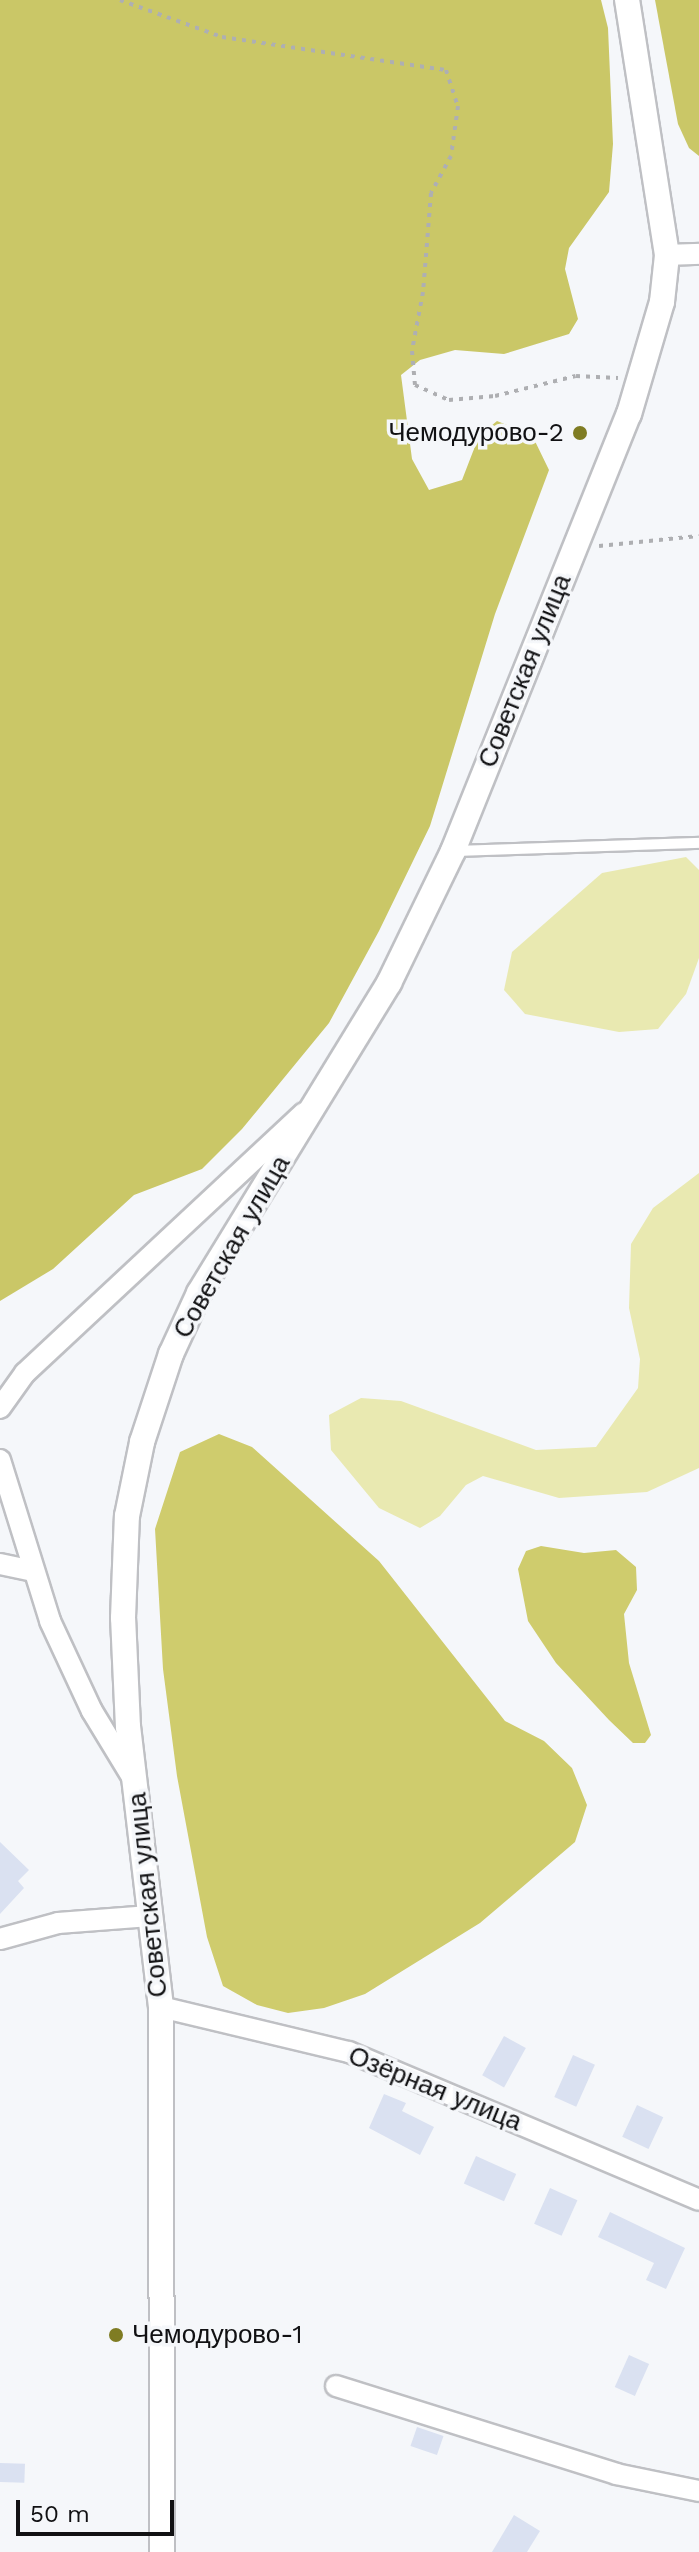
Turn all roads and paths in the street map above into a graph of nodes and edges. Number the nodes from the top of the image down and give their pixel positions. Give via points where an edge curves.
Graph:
1 (120, 0) edge
2 (627, 0) edge
3 (699, 254) edge
4 (667, 255) junction
5 (639, 380) junction
6 (699, 536) edge
7 (576, 544) junction
8 (699, 843) edge
9 (453, 851) junction
10 (319, 1100) junction
11 (0, 1408) edge
12 (0, 1460) edge
13 (0, 1564) edge
14 (33, 1571) junction
15 (136, 1783) junction
16 (150, 1916) junction
17 (0, 1939) edge
18 (161, 2007) junction
19 (699, 2200) edge
20 (336, 2386) dead end
21 (699, 2491) edge
22 (162, 2552) edge

1 - 5 path via 222,37 446,70 458,106 451,156 431,193 412,351 415,385 449,400 495,396 576,376
2 - 4 street, Советская улица
3 - 4 street
4 - 5 street, Советская улица via 662,302
5 - 7 street, Советская улица
6 - 7 path via 614,547
7 - 9 street, Советская улица
8 - 9 lane
9 - 10 street, Советская улица via 389,983
10 - 11 street via 25,1373
10 - 15 street, Советская улица via 199,1293 171,1354 142,1442 127,1516 123,1618
12 - 14 street
13 - 14 street
14 - 15 street via 92,1711
15 - 16 street, Советская улица
16 - 17 street via 58,1923
16 - 18 street, Советская улица
18 - 19 street, Озёрная улица via 349,2052
18 - 22 street, Советская улица
20 - 21 street via 616,2474

